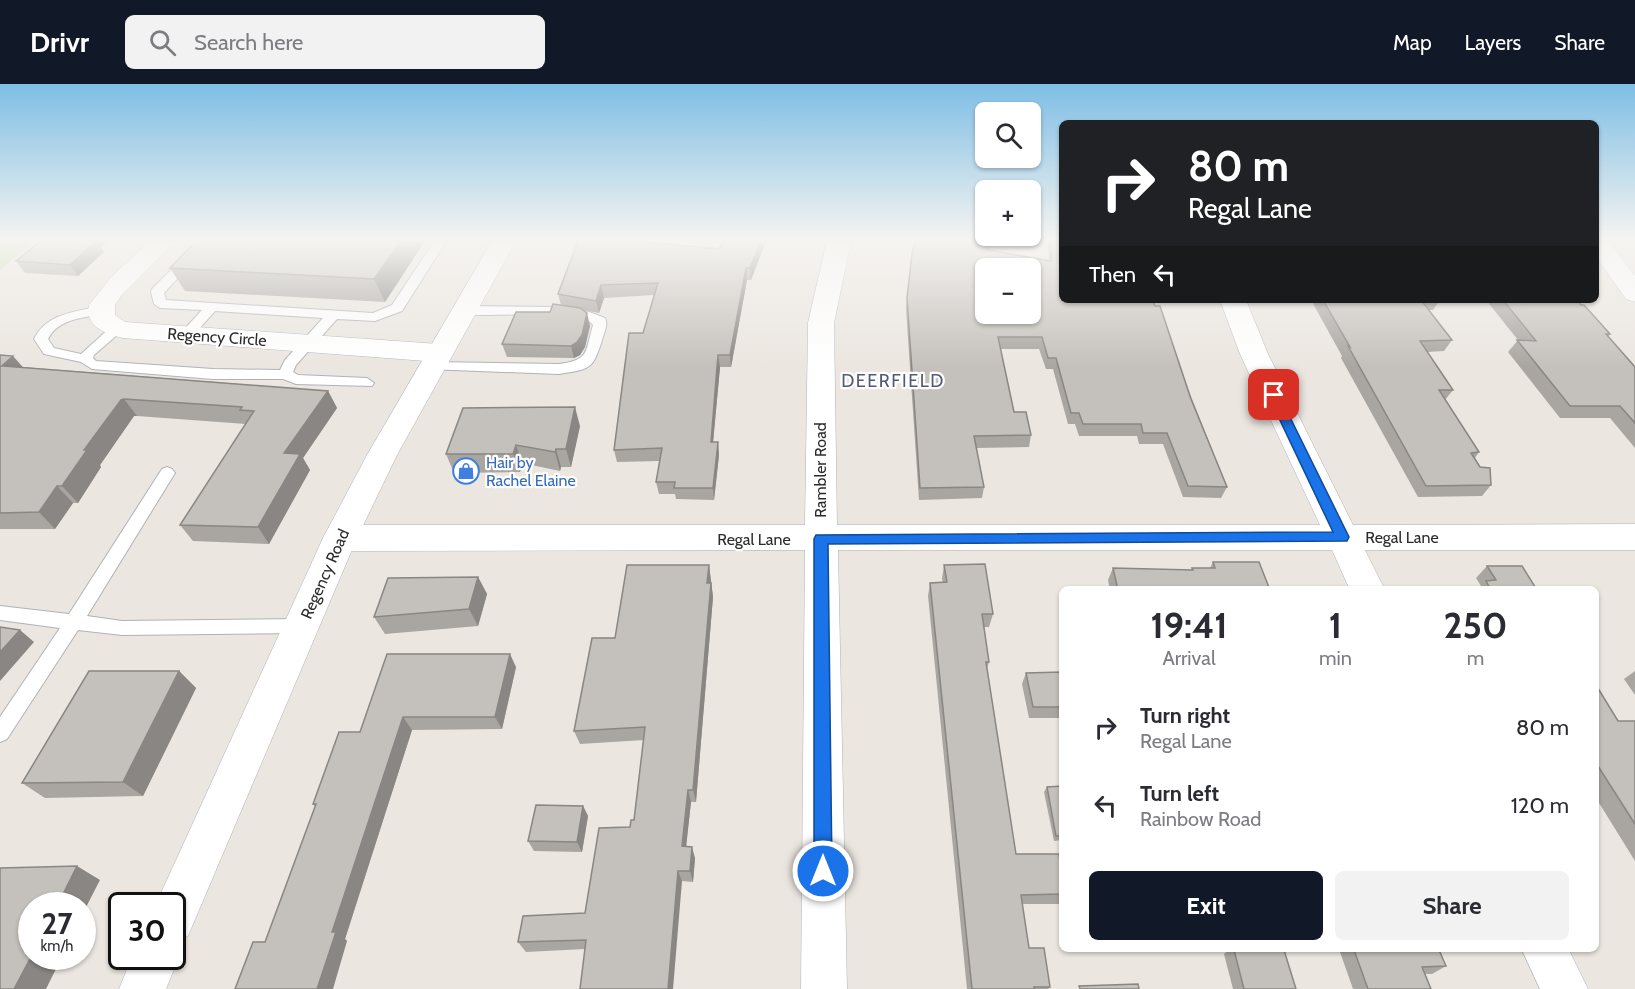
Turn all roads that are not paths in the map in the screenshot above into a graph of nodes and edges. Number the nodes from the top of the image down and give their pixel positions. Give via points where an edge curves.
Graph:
1 (121, 283) edge
2 (165, 283) edge
3 (413, 283) edge
4 (480, 283) edge
5 (830, 283) edge
6 (1234, 303) edge
7 (212, 307) junction
8 (464, 310) junction
9 (333, 315) junction
10 (109, 320) junction
11 (186, 335) junction
12 (309, 344) junction
13 (86, 359) junction
14 (435, 360) junction
15 (285, 374) junction
16 (367, 383) dead end
17 (167, 473) dead end
18 (1342, 537) junction
19 (1635, 537) edge
20 (340, 538) junction
21 (821, 539) junction
22 (1366, 586) edge
23 (0, 613) edge
24 (74, 622) junction
25 (302, 626) junction
26 (0, 733) edge
27 (184, 892) edge
28 (1546, 952) edge
29 (150, 970) edge
30 (142, 989) edge
31 (824, 989) edge
32 (1565, 989) edge

1 - 10 street via 106,298
2 - 7 lane via 157,292 160,304
3 - 9 lane via 397,308 375,317
4 - 8 street, Regency Road
5 - 21 street, Rambler Road via 821,323
6 - 18 street via 1254,354
7 - 9 lane
7 - 11 lane
8 - 14 street, Regency Road
8 - 14 lane via 557,312 592,316 600,325 589,360 580,366 559,369
9 - 12 lane
10 - 11 street, Regency Circle
10 - 13 lane
10 - 13 lane via 66,319 44,330 41,339 49,351
11 - 12 street, Regency Circle
12 - 14 street, Regency Circle
12 - 15 lane
13 - 15 lane via 92,365 177,373
14 - 20 street, Regency Road
15 - 16 lane via 296,379
17 - 24 lane
18 - 19 street, Regal Lane
18 - 21 street, Regal Lane
18 - 22 street
20 - 21 street, Regal Lane
20 - 25 street, Regency Road
21 - 31 street, Rambler Road
23 - 24 lane
24 - 25 lane via 122,628
24 - 26 lane
25 - 27 street, Regency Road
28 - 32 street
29 - 30 street

